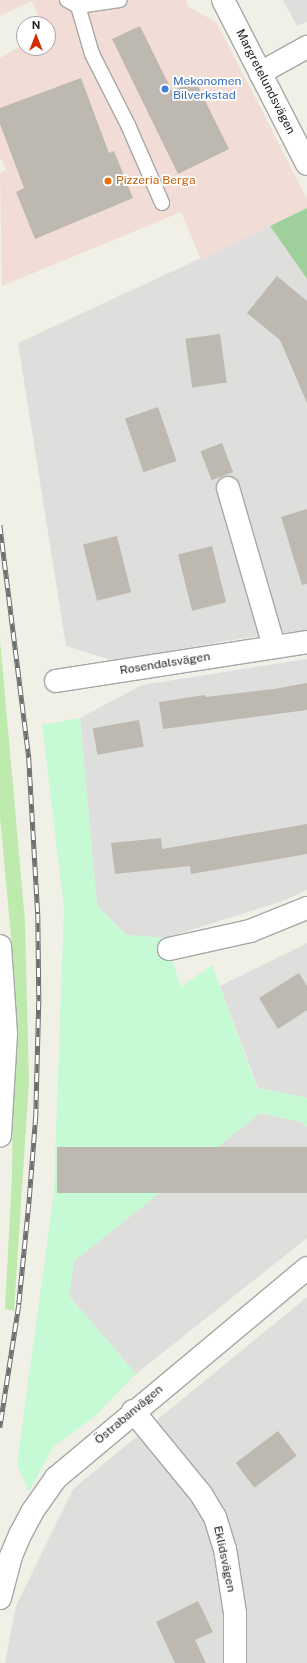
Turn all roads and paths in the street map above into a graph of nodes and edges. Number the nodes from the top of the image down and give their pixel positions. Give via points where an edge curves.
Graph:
1 (120, 0) edge
2 (223, 0) edge
3 (72, 3) edge
4 (307, 47) edge
5 (260, 73) junction
6 (307, 164) edge
7 (162, 203) dead end
8 (228, 488) dead end
9 (307, 642) edge
10 (274, 646) junction
11 (56, 681) dead end
12 (307, 908) edge
13 (0, 946) edge
14 (169, 949) dead end
15 (0, 1136) edge
16 (307, 1268) edge
17 (133, 1411) junction
18 (0, 1598) edge
19 (235, 1663) edge

1 - 3 lane
2 - 5 street, Margretelundsvägen
3 - 7 lane via 92,54 128,125
4 - 5 street
5 - 6 street, Margretelundsvägen
8 - 10 street
9 - 10 street, Rosendalsvägen
10 - 11 street, Rosendalsvägen
12 - 14 street via 250,931
13 - 15 street via 6,1034
16 - 17 street, Östrabanvägen
17 - 18 street, Östrabanvägen via 56,1478 42,1496 11,1556
17 - 19 street, Eklidsvägen via 201,1494 215,1517 225,1549 235,1613

